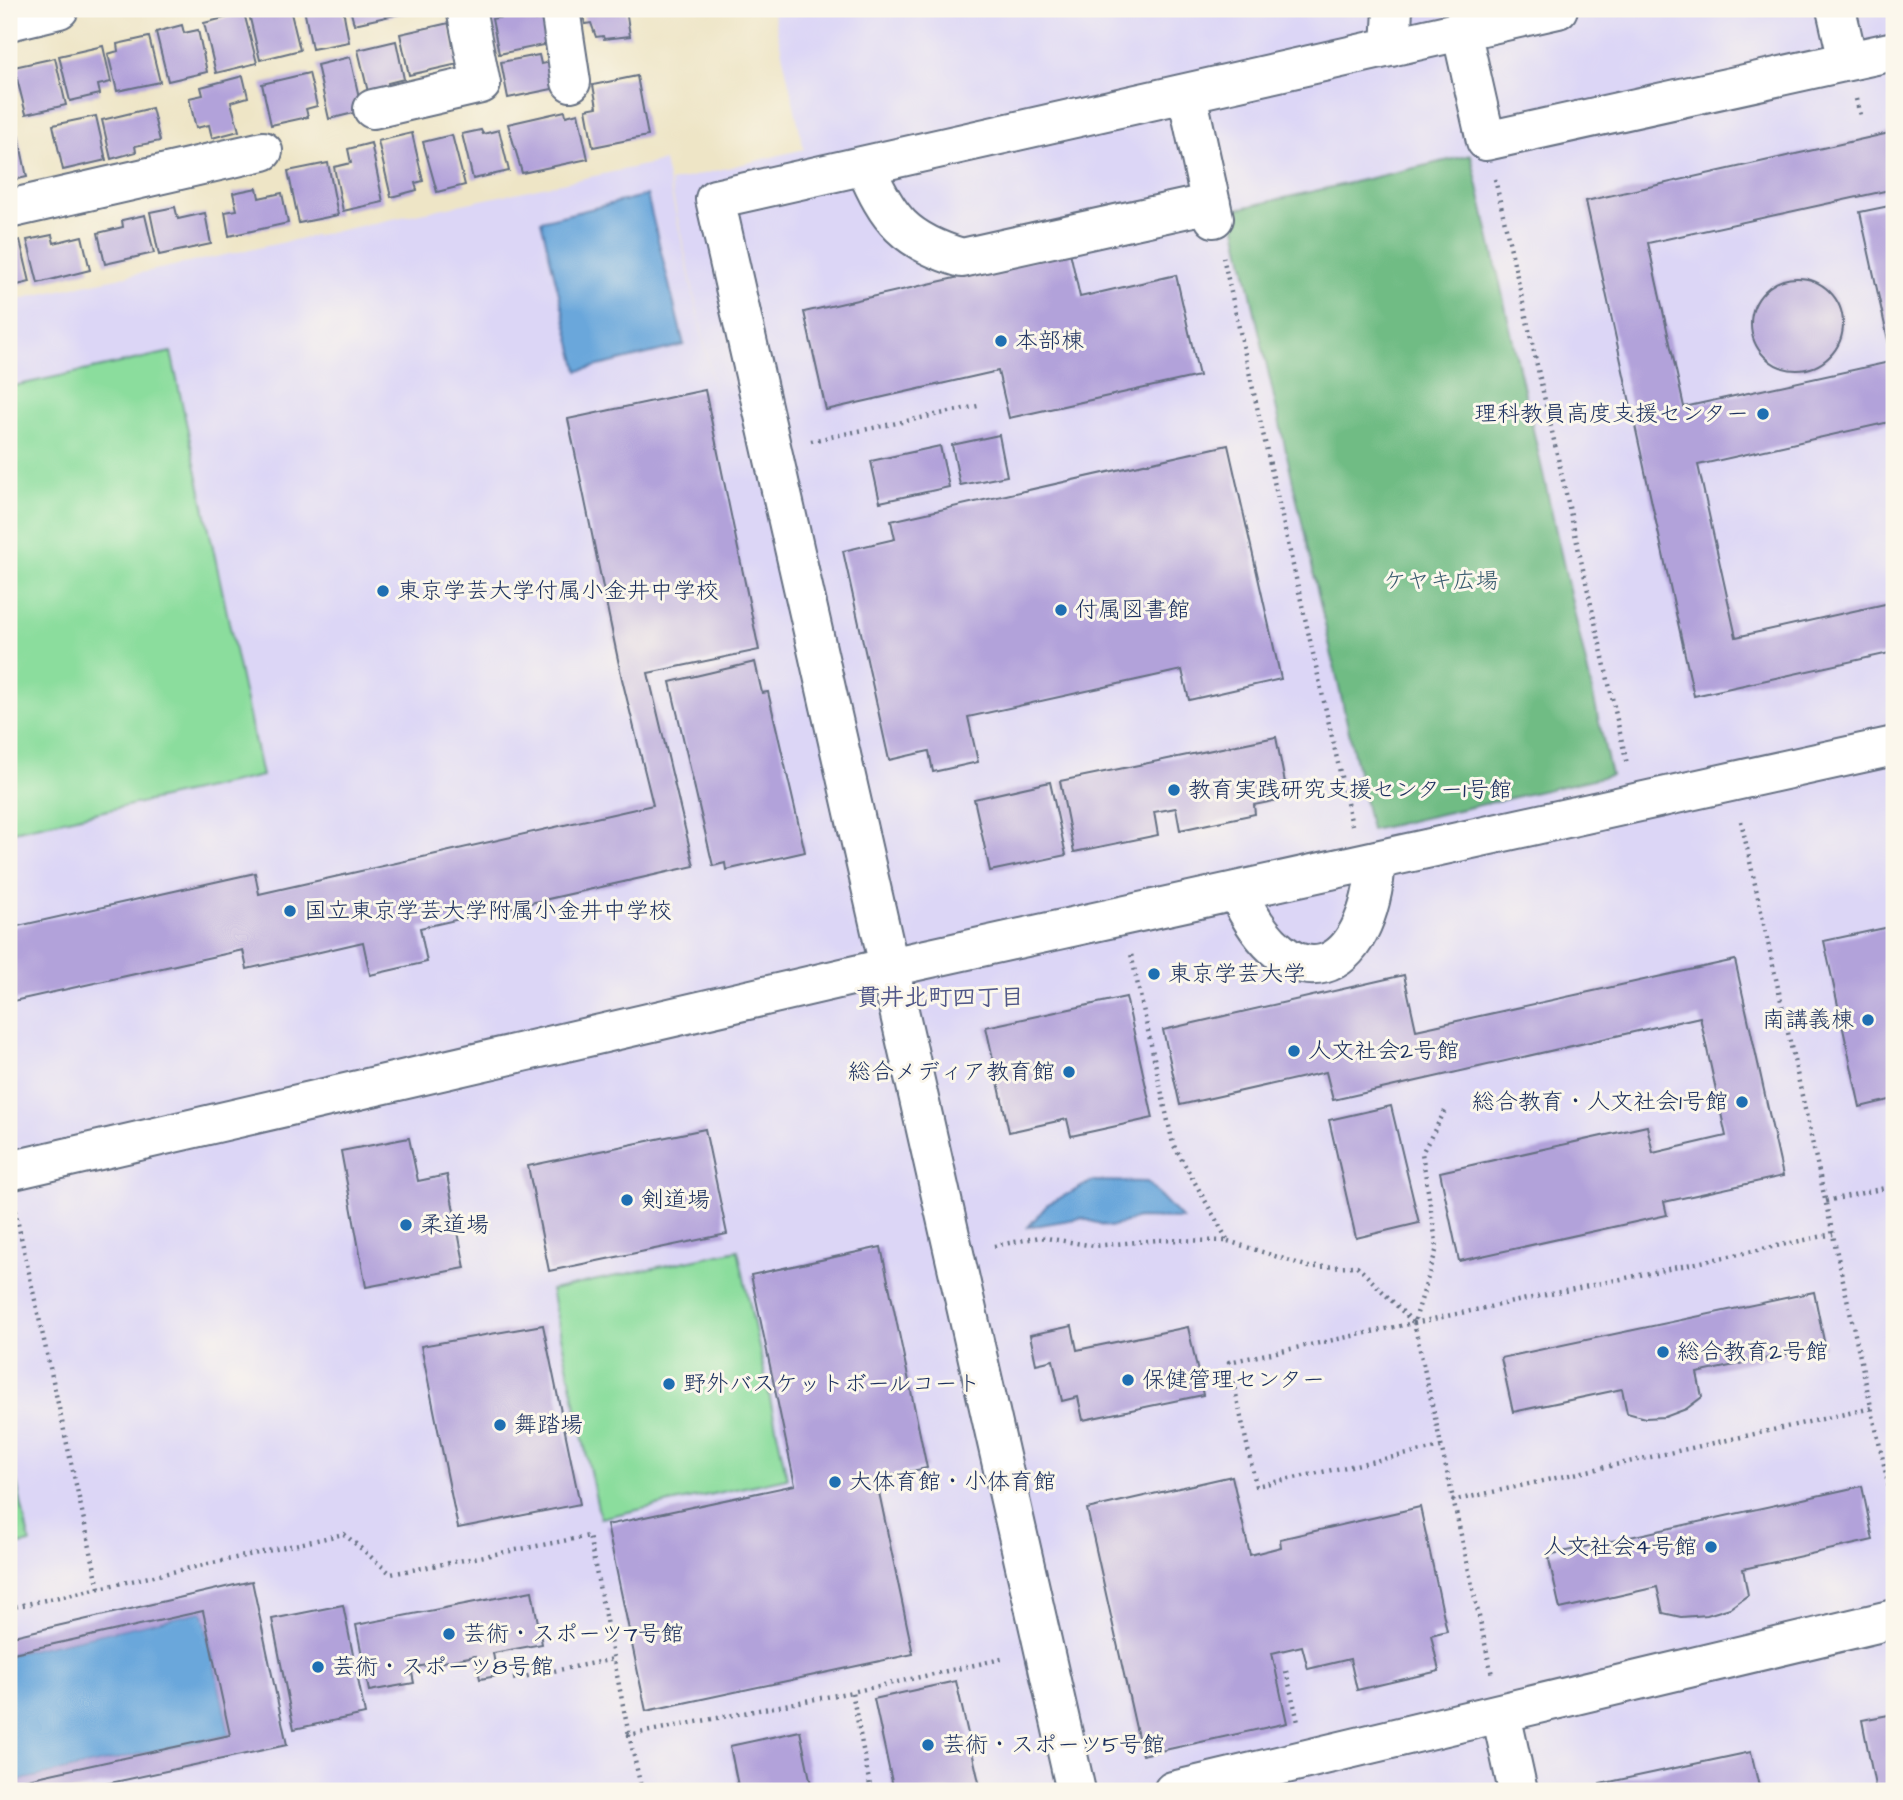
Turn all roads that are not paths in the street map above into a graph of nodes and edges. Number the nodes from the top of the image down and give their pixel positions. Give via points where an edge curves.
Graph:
1 (60, 9) edge
2 (466, 9) edge
3 (560, 9) edge
4 (1393, 9) edge
5 (1558, 9) edge
6 (1836, 9) edge
7 (9, 21) edge
8 (1461, 30) junction
9 (1391, 47) junction
10 (1894, 51) edge
11 (1848, 61) junction
12 (571, 82) dead end
13 (1186, 94) junction
14 (373, 109) dead end
15 (263, 152) dead end
16 (865, 166) junction
17 (9, 209) edge
18 (1894, 746) edge
19 (1368, 861) junction
20 (1237, 891) junction
21 (890, 967) junction
22 (12, 1189) edge
23 (1894, 1619) edge
24 (1501, 1714) junction
25 (1076, 1791) edge
26 (1173, 1791) edge
27 (1518, 1791) edge

1 - 7 street
2 - 14 street via 481,84
3 - 12 street
4 - 9 street
5 - 8 street
6 - 11 street
8 - 9 street
8 - 11 street via 1486,141
9 - 13 street
10 - 11 street
13 - 16 street
13 - 16 street via 1213,210 962,258 927,247 900,227 878,196
15 - 17 street
16 - 21 street via 715,199
18 - 19 street
19 - 20 street
19 - 20 street via 1374,891 1366,921 1349,949 1322,965 1293,963 1268,943 1249,918
20 - 21 street
21 - 22 street
21 - 25 street
23 - 24 street
24 - 26 street
24 - 27 street

